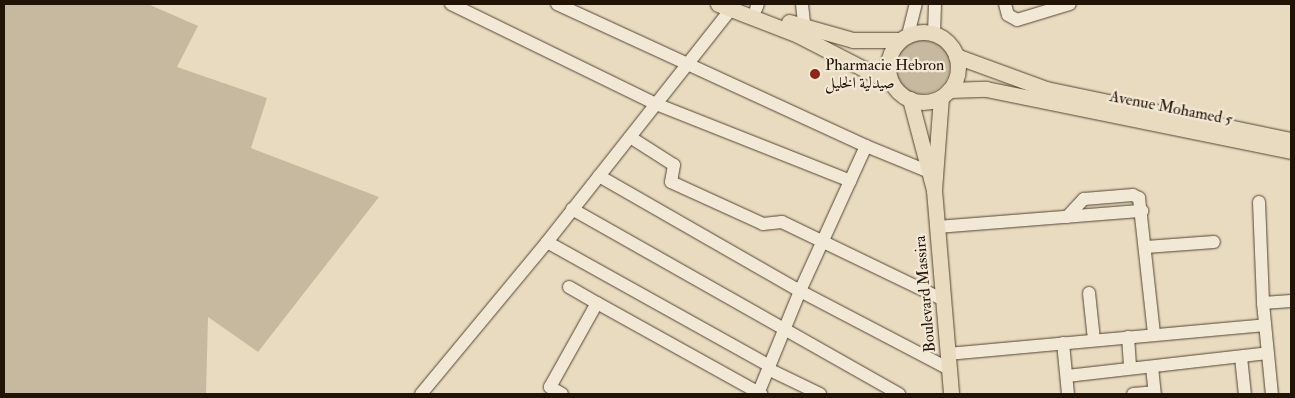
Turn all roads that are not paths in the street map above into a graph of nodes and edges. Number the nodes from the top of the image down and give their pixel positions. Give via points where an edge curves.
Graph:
1 (451, 4) edge
2 (557, 4) edge
3 (588, 4) edge
4 (802, 4) edge
5 (916, 4) edge
6 (935, 4) edge
7 (1005, 4) edge
8 (1063, 5) edge
9 (740, 6) edge
10 (582, 16) junction
11 (805, 33) junction
12 (934, 33) junction
13 (904, 38) junction
14 (956, 56) junction
15 (687, 66) junction
16 (891, 83) junction
17 (945, 94) junction
18 (1045, 94) junction
19 (910, 99) junction
20 (656, 104) junction
21 (630, 137) junction
22 (1291, 140) edge
23 (866, 146) junction
24 (1291, 151) edge
25 (933, 171) junction
26 (598, 176) junction
27 (850, 181) junction
28 (1259, 202) dead end
29 (572, 209) junction
30 (1142, 211) junction
31 (1067, 217) junction
32 (937, 227) junction
33 (547, 242) junction
34 (822, 242) junction
35 (1214, 242) dead end
36 (1146, 246) junction
37 (569, 287) dead end
38 (800, 291) junction
39 (1089, 293) dead end
40 (944, 300) junction
41 (1291, 301) edge
42 (597, 303) junction
43 (1263, 303) junction
44 (1265, 326) junction
45 (785, 330) junction
46 (1154, 334) junction
47 (1128, 337) junction
48 (1094, 340) junction
49 (1063, 343) junction
50 (1268, 353) junction
51 (948, 354) junction
52 (1241, 357) junction
53 (1152, 367) junction
54 (769, 368) junction
55 (1130, 368) junction
56 (949, 370) junction
57 (1067, 376) junction
58 (548, 391) edge
59 (1154, 393) edge
60 (420, 394) edge
61 (562, 394) edge
62 (759, 394) edge
63 (820, 394) edge
64 (899, 394) edge
65 (951, 394) edge
66 (1068, 394) edge
67 (1133, 394) edge
68 (1245, 394) edge
69 (1272, 394) edge

1 - 20 street
2 - 10 street
3 - 10 street
4 - 11 street
5 - 13 street
6 - 12 street
7 - 8 street via 1008,15 1017,20
9 - 11 main road
9 - 11 main road
9 - 15 street
10 - 15 street
11 - 13 main road via 853,40
11 - 16 main road
12 - 13 main road via 921,31
12 - 14 main road via 952,46
13 - 16 main road via 889,56
14 - 17 main road via 957,74
14 - 18 main road
15 - 20 street
15 - 23 street
16 - 19 main road
17 - 18 main road via 986,89
17 - 19 main road via 920,102
17 - 25 main road
18 - 22 main road, Avenue Mohamed 5
18 - 24 main road, Avenue Mohamed 5
19 - 25 main road, Boulevard Massira
20 - 21 street
20 - 27 street
21 - 26 street
21 - 34 street via 674,165 671,182 763,224 782,222
23 - 25 street
23 - 27 street
25 - 32 main road, Boulevard Massira
26 - 29 street
26 - 38 street
27 - 34 street
28 - 43 street
29 - 33 street
29 - 45 street
30 - 31 street
30 - 31 street via 1139,198 1133,194 1092,197 1078,202
30 - 36 street
31 - 32 street
32 - 40 main road, Boulevard Massira
33 - 54 street
33 - 60 street
34 - 38 street
34 - 40 street
35 - 36 street
36 - 46 street
37 - 42 street
38 - 45 street
38 - 56 street
39 - 48 street
40 - 51 main road, Boulevard Massira
41 - 43 street
42 - 58 street
42 - 62 street
43 - 44 street
44 - 46 street
44 - 50 street
45 - 54 street
45 - 64 street
46 - 47 street
47 - 48 street
47 - 55 street
48 - 49 street
49 - 51 street
49 - 57 street
50 - 52 street
50 - 69 street
51 - 56 main road, Boulevard Massira
52 - 53 street
52 - 68 street
53 - 55 street
53 - 59 street
54 - 62 street
54 - 63 street
55 - 57 street
56 - 65 main road, Boulevard Massira
57 - 66 street
58 - 61 street
59 - 67 street

